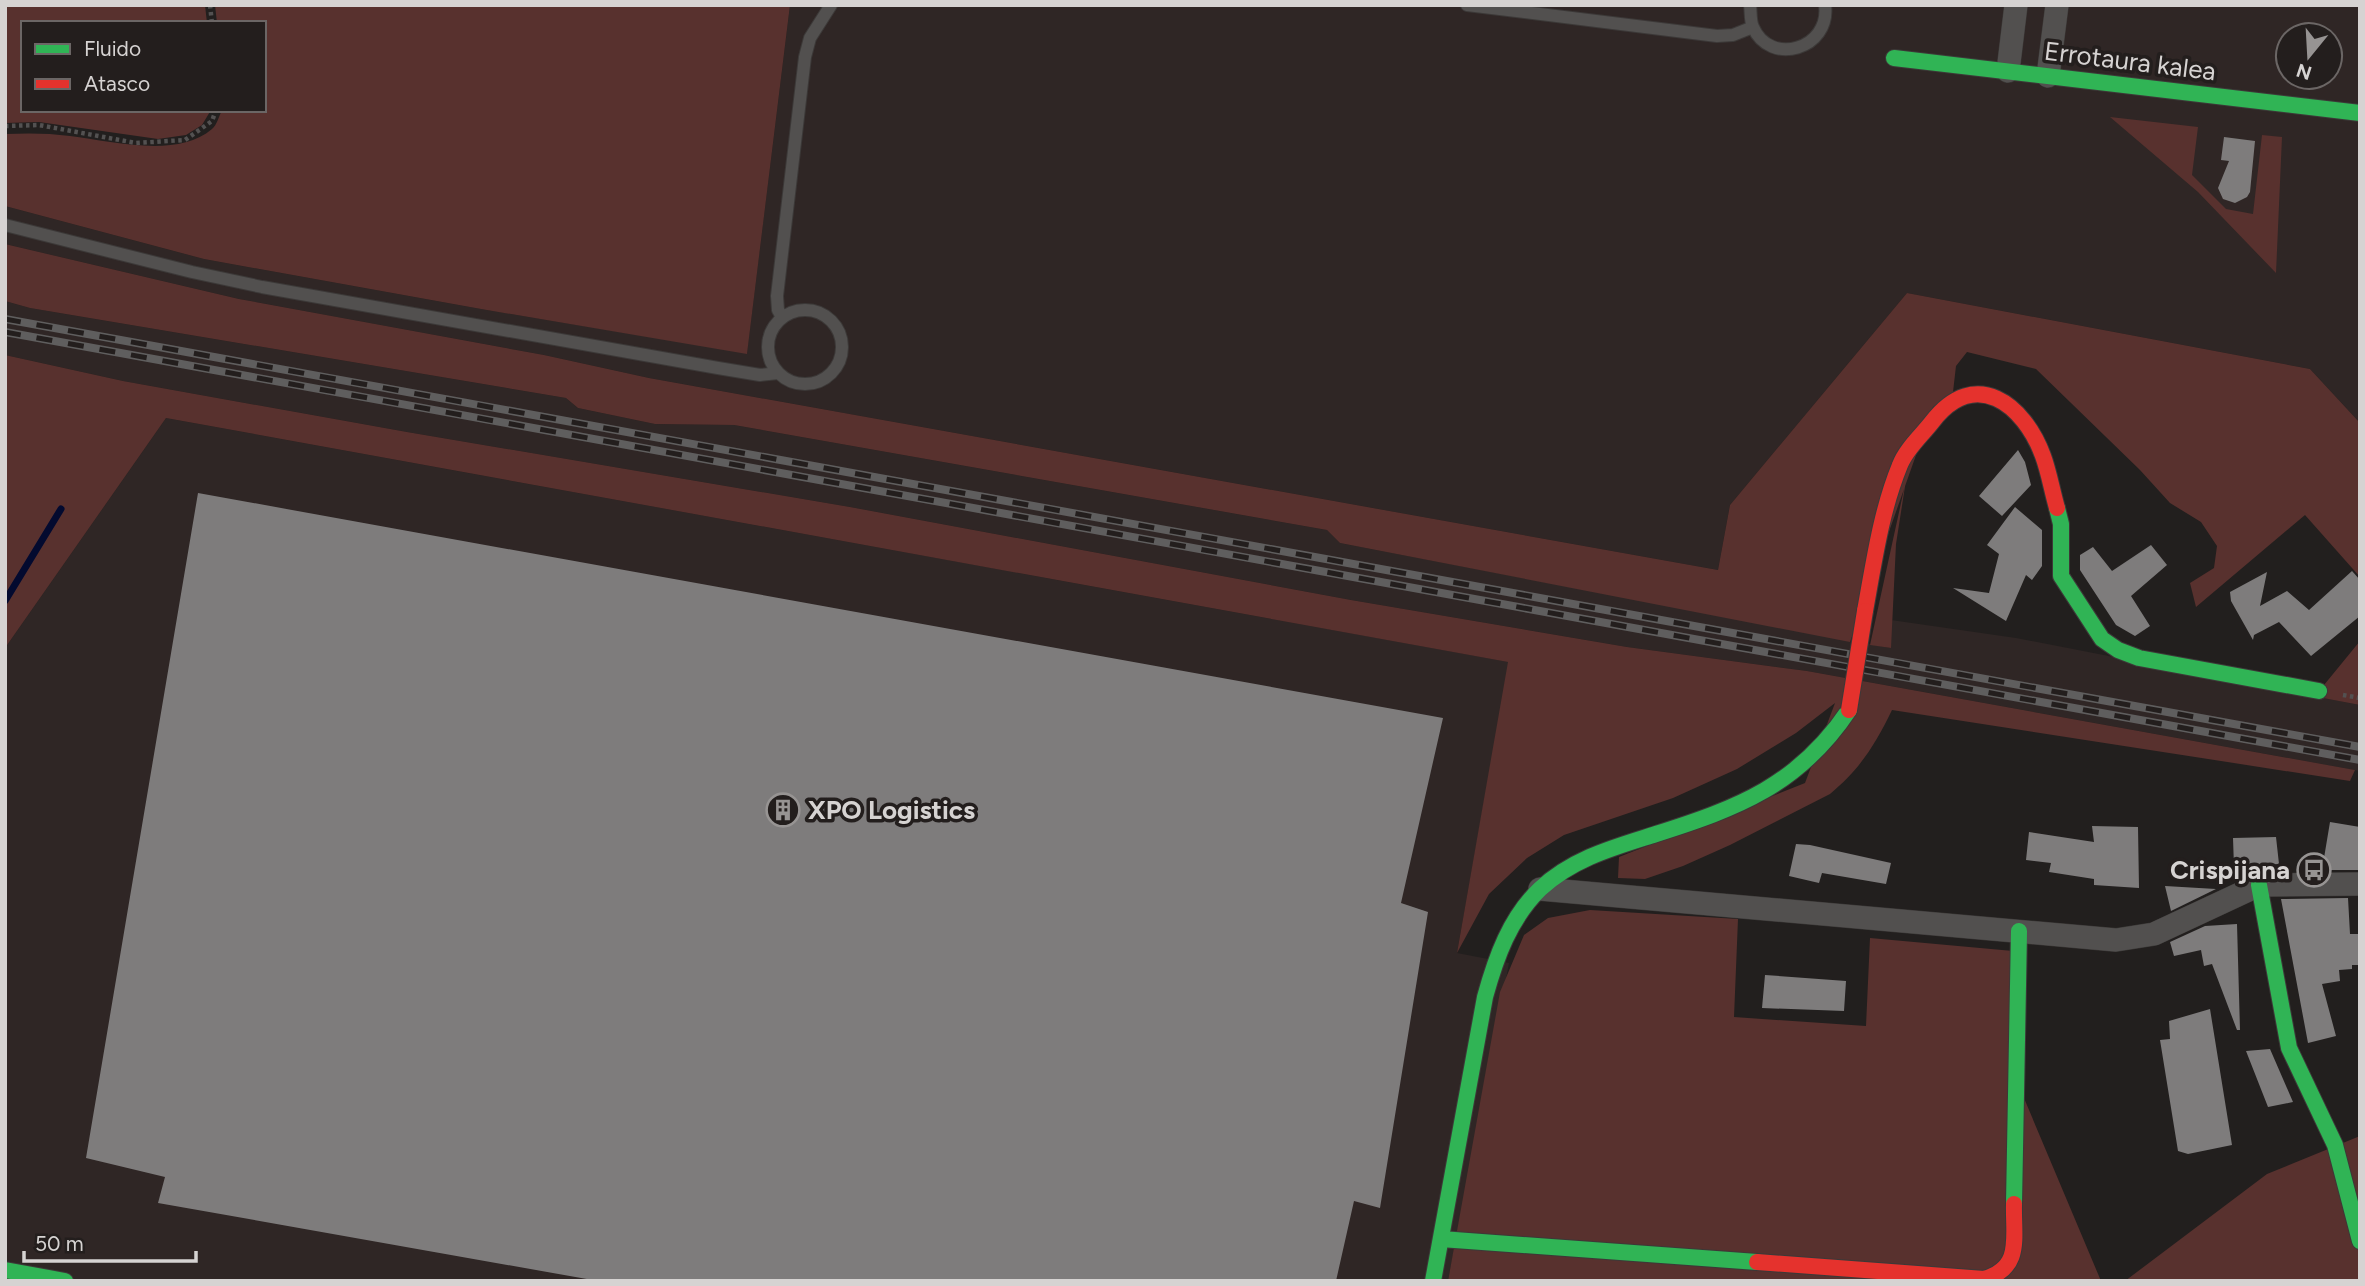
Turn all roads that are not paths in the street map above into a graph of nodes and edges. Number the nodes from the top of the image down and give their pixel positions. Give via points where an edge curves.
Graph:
1 (831, 5) edge
2 (1467, 5) edge
3 (1751, 5) edge
4 (1825, 5) edge
5 (2016, 5) edge
6 (2057, 5) edge
7 (1753, 27) junction
8 (1894, 58) dead end
9 (2008, 71) junction
10 (2048, 76) junction
11 (2360, 113) edge
12 (5, 225) edge
13 (782, 317) junction
14 (778, 373) junction
15 (2319, 691) dead end
16 (2360, 884) edge
17 (2259, 885) junction
18 (1540, 889) junction
19 (2019, 931) junction
20 (1441, 1239) junction
21 (2360, 1241) edge
22 (5, 1270) edge
23 (65, 1281) edge
24 (1433, 1281) edge

1 - 13 lane via 810,38 805,57 777,296
2 - 7 lane via 1717,36
3 - 7 lane
4 - 7 lane via 1822,29 1807,45 1787,50 1766,44
5 - 9 street
6 - 10 street
8 - 9 street, Errotaura kalea
9 - 10 street, Errotaura kalea
10 - 11 street, Errotaura kalea
12 - 14 lane via 262,287 729,370
13 - 14 lane via 768,344
13 - 14 lane via 804,310 826,316 837,327 841,357 834,371 806,384
15 - 18 street, bridge via 2140,658 2102,639 2061,576 2061,524 2043,455 2009,406 1992,395 1975,394 1955,400 1938,414 1901,462 1882,522 1849,710 1819,753 1760,795 1709,818 1603,850
16 - 17 street
17 - 19 street via 2154,934 2116,940
17 - 21 street via 2289,1048 2335,1145
18 - 19 street
18 - 20 street via 1521,911 1495,958
19 - 20 street via 2012,1257 1999,1275 1984,1279
20 - 24 street
22 - 23 street

